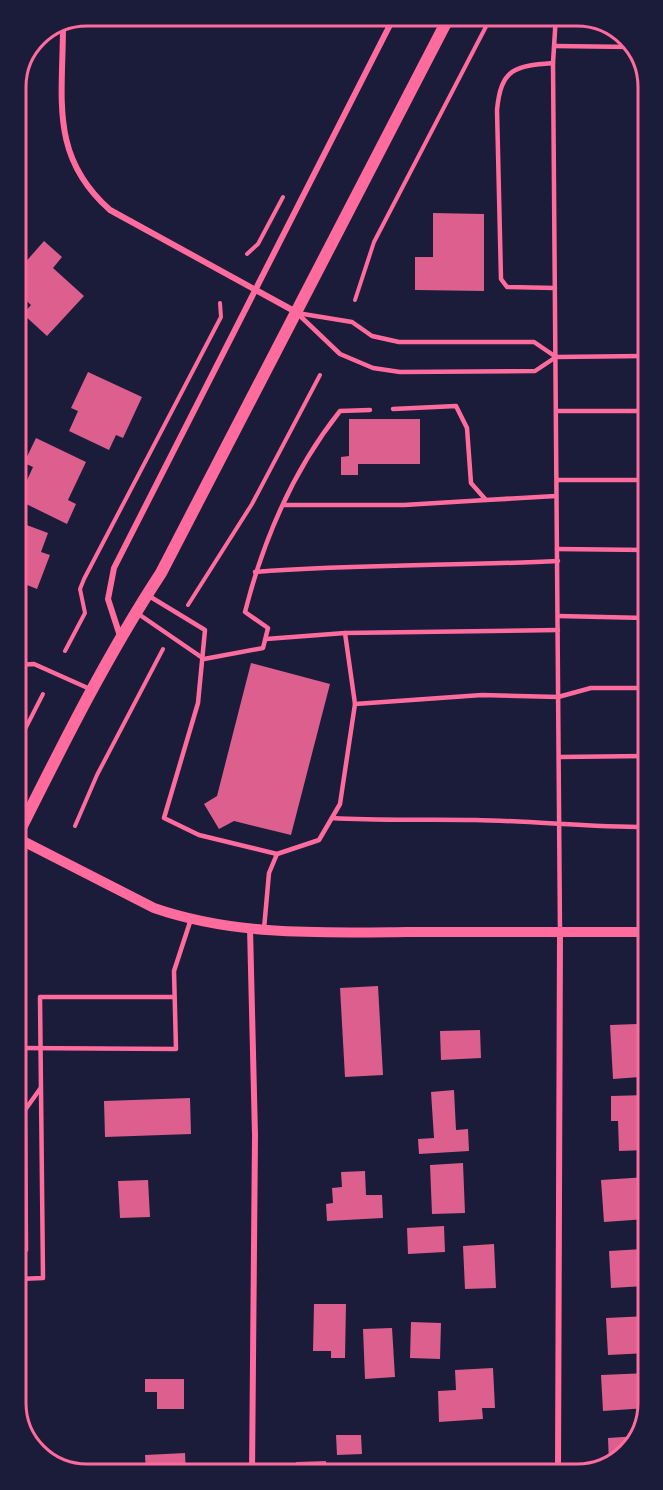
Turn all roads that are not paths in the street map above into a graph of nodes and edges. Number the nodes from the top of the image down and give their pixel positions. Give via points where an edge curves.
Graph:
1 (389, 26) edge
2 (444, 26) edge
3 (555, 26) edge
4 (63, 30) edge
5 (554, 46) junction
6 (623, 47) edge
7 (553, 63) junction
8 (254, 288) junction
9 (555, 288) junction
10 (297, 313) junction
11 (638, 356) edge
12 (556, 357) junction
13 (393, 409) dead end
14 (370, 410) dead end
15 (556, 411) junction
16 (638, 411) edge
17 (557, 480) junction
18 (638, 480) edge
19 (556, 496) junction
20 (486, 500) junction
21 (284, 505) junction
22 (557, 549) junction
23 (638, 550) edge
24 (558, 561) junction
25 (255, 572) junction
26 (146, 595) junction
27 (135, 612) junction
28 (558, 616) junction
29 (638, 618) edge
30 (558, 630) junction
31 (345, 633) junction
32 (120, 636) junction
33 (266, 639) junction
34 (204, 659) junction
35 (26, 664) edge
36 (638, 688) edge
37 (90, 689) junction
38 (558, 697) junction
39 (354, 704) junction
40 (638, 756) edge
41 (559, 757) junction
42 (332, 818) junction
43 (26, 819) edge
44 (559, 823) junction
45 (638, 827) edge
46 (26, 842) edge
47 (278, 854) junction
48 (191, 919) junction
49 (250, 928) junction
50 (264, 929) junction
51 (560, 932) junction
52 (638, 932) edge
53 (173, 997) junction
54 (26, 1048) edge
55 (39, 1049) junction
56 (40, 1088) junction
57 (26, 1109) edge
58 (26, 1279) edge
59 (252, 1464) edge
60 (558, 1464) edge

1 - 8 street
2 - 10 main road
3 - 5 lane
4 - 8 street via 63,130 72,163 83,181 110,210
5 - 6 lane
5 - 7 lane
7 - 9 lane
7 - 9 lane via 513,69 498,94 497,110 501,279 507,287
8 - 10 street
8 - 32 street via 114,568 108,599
9 - 12 lane
10 - 12 lane via 352,322 372,336 399,342 534,342
10 - 12 lane via 340,354 373,368 400,372 535,371
10 - 26 main road
11 - 12 lane
12 - 15 lane
13 - 20 lane via 456,406 467,428 471,483
14 - 21 lane via 340,411 319,437
15 - 16 lane
15 - 17 lane
17 - 18 lane
17 - 19 lane
19 - 20 lane
19 - 22 lane
20 - 21 lane
21 - 25 lane
22 - 23 lane
22 - 24 lane
24 - 25 lane
24 - 28 lane
25 - 33 lane via 245,612 268,628
26 - 27 main road
26 - 34 lane via 205,630
27 - 32 main road
27 - 34 lane
28 - 29 lane
28 - 30 lane
30 - 31 lane
30 - 38 lane
31 - 33 lane
31 - 39 lane
32 - 37 main road
33 - 34 lane via 263,648
34 - 47 lane via 198,703 164,818 200,836
35 - 37 lane via 34,664
36 - 38 lane via 591,688
37 - 43 main road
38 - 39 lane via 482,695
38 - 41 lane
39 - 42 lane via 340,804
40 - 41 lane
41 - 44 lane
42 - 44 lane
42 - 47 lane via 319,840
44 - 45 lane
44 - 51 lane
46 - 48 street via 136,899
47 - 50 lane via 269,873
48 - 49 street
48 - 53 lane via 174,971
49 - 50 street
49 - 59 street via 255,1136
50 - 51 street via 299,933
51 - 52 street
51 - 60 street
53 - 55 lane via 40,998
53 - 55 lane via 176,1049
54 - 55 lane
55 - 56 lane
56 - 57 lane
56 - 58 lane via 43,1278

